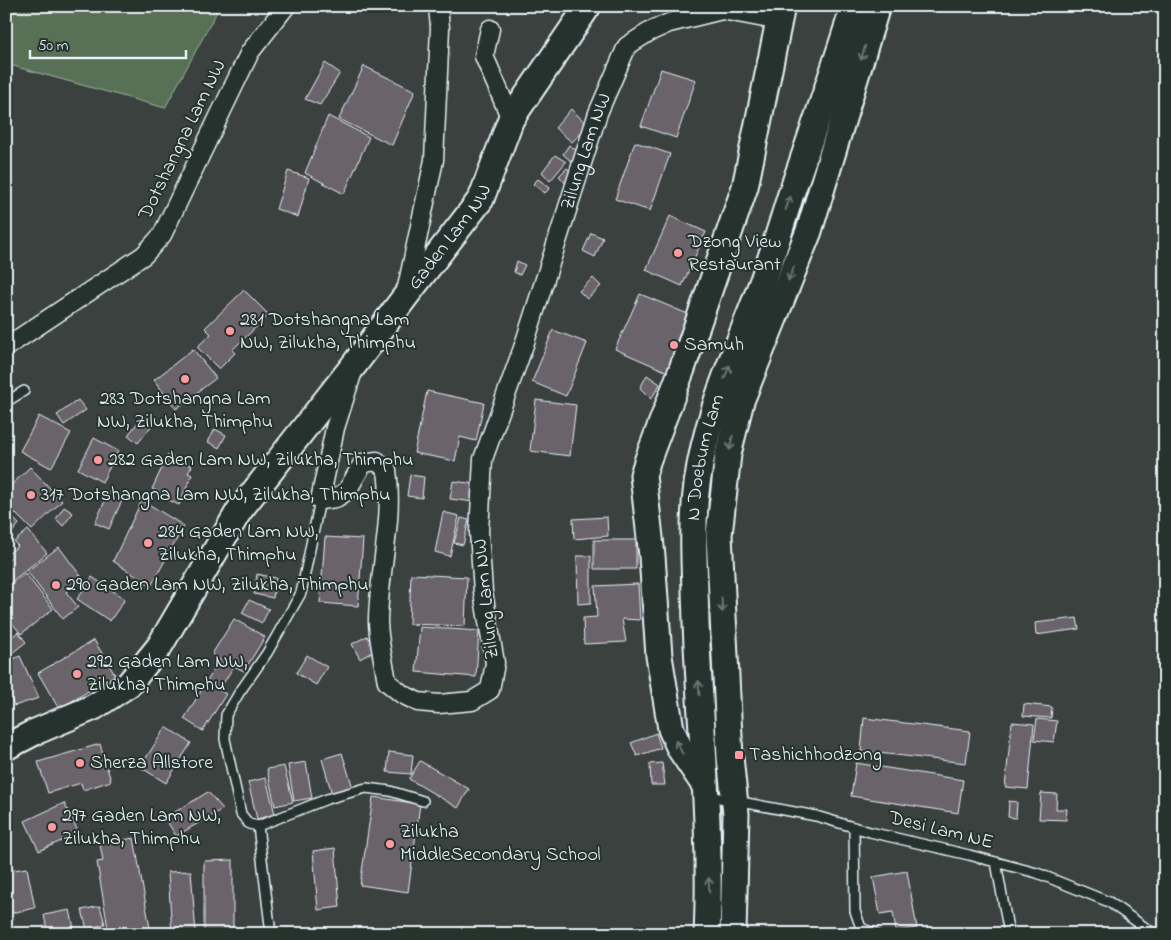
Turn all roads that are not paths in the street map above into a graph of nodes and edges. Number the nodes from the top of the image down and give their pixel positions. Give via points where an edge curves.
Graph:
1 (286, 6) edge
2 (438, 6) edge
3 (588, 6) edge
4 (854, 6) edge
5 (877, 6) edge
6 (781, 13) edge
7 (490, 29) dead end
8 (512, 119) junction
9 (404, 297) junction
10 (6, 347) edge
11 (354, 365) junction
12 (24, 391) dead end
13 (6, 402) edge
14 (320, 500) junction
15 (664, 696) junction
16 (702, 741) junction
17 (6, 747) edge
18 (706, 792) junction
19 (423, 801) dead end
20 (736, 801) junction
21 (258, 826) junction
22 (854, 827) junction
23 (996, 862) junction
24 (271, 934) edge
25 (707, 934) edge
26 (733, 934) edge
27 (876, 934) edge
28 (1009, 934) edge
29 (1154, 934) edge

1 - 10 street, Dotshangna Lam NW via 250,52 162,235 144,255
2 - 9 street via 440,28 434,160
3 - 8 main road, Gaden Lam NW
16 -> 4 main road, N Doebum Lam via 694,518 703,446 715,403 769,265
5 -> 20 main road, N Doebum Lam via 809,230 741,401 728,454 719,535 730,757
6 - 14 street, Zilung Lam NW via 722,10 669,23 627,46 611,79 483,459 479,532 482,592 495,663 490,690 472,701 439,704 418,702 387,682 378,622 388,511 387,470 377,461 363,463 346,491 336,498
6 - 15 main road, Zilung Lam NW via 745,187 643,475
7 - 8 street via 484,56
8 - 9 main road, Gaden Lam NW via 481,200
9 - 11 main road, Gaden Lam NW
11 - 14 street via 335,428
11 - 17 main road, Gaden Lam NW via 239,511 159,647 129,684 94,707
12 - 13 lane
14 - 21 lane via 301,593 226,715 225,739 241,814 248,824
15 - 16 main road
18 -> 15 main road, Zilung Lam NW via 671,729
16 - 18 main road, N Doebum Lam
18 - 20 lane, Desi Lam NE
25 -> 18 main road, N Doebum Lam
19 - 21 lane via 366,788 327,799
20 - 22 lane, Desi Lam NE via 816,816
20 - 26 main road, N Doebum Lam
21 - 24 lane
22 - 23 lane, Desi Lam NE
22 - 27 lane via 855,911 861,928
23 - 28 lane
23 - 29 lane, Desi Lam NE via 1036,873 1109,902

